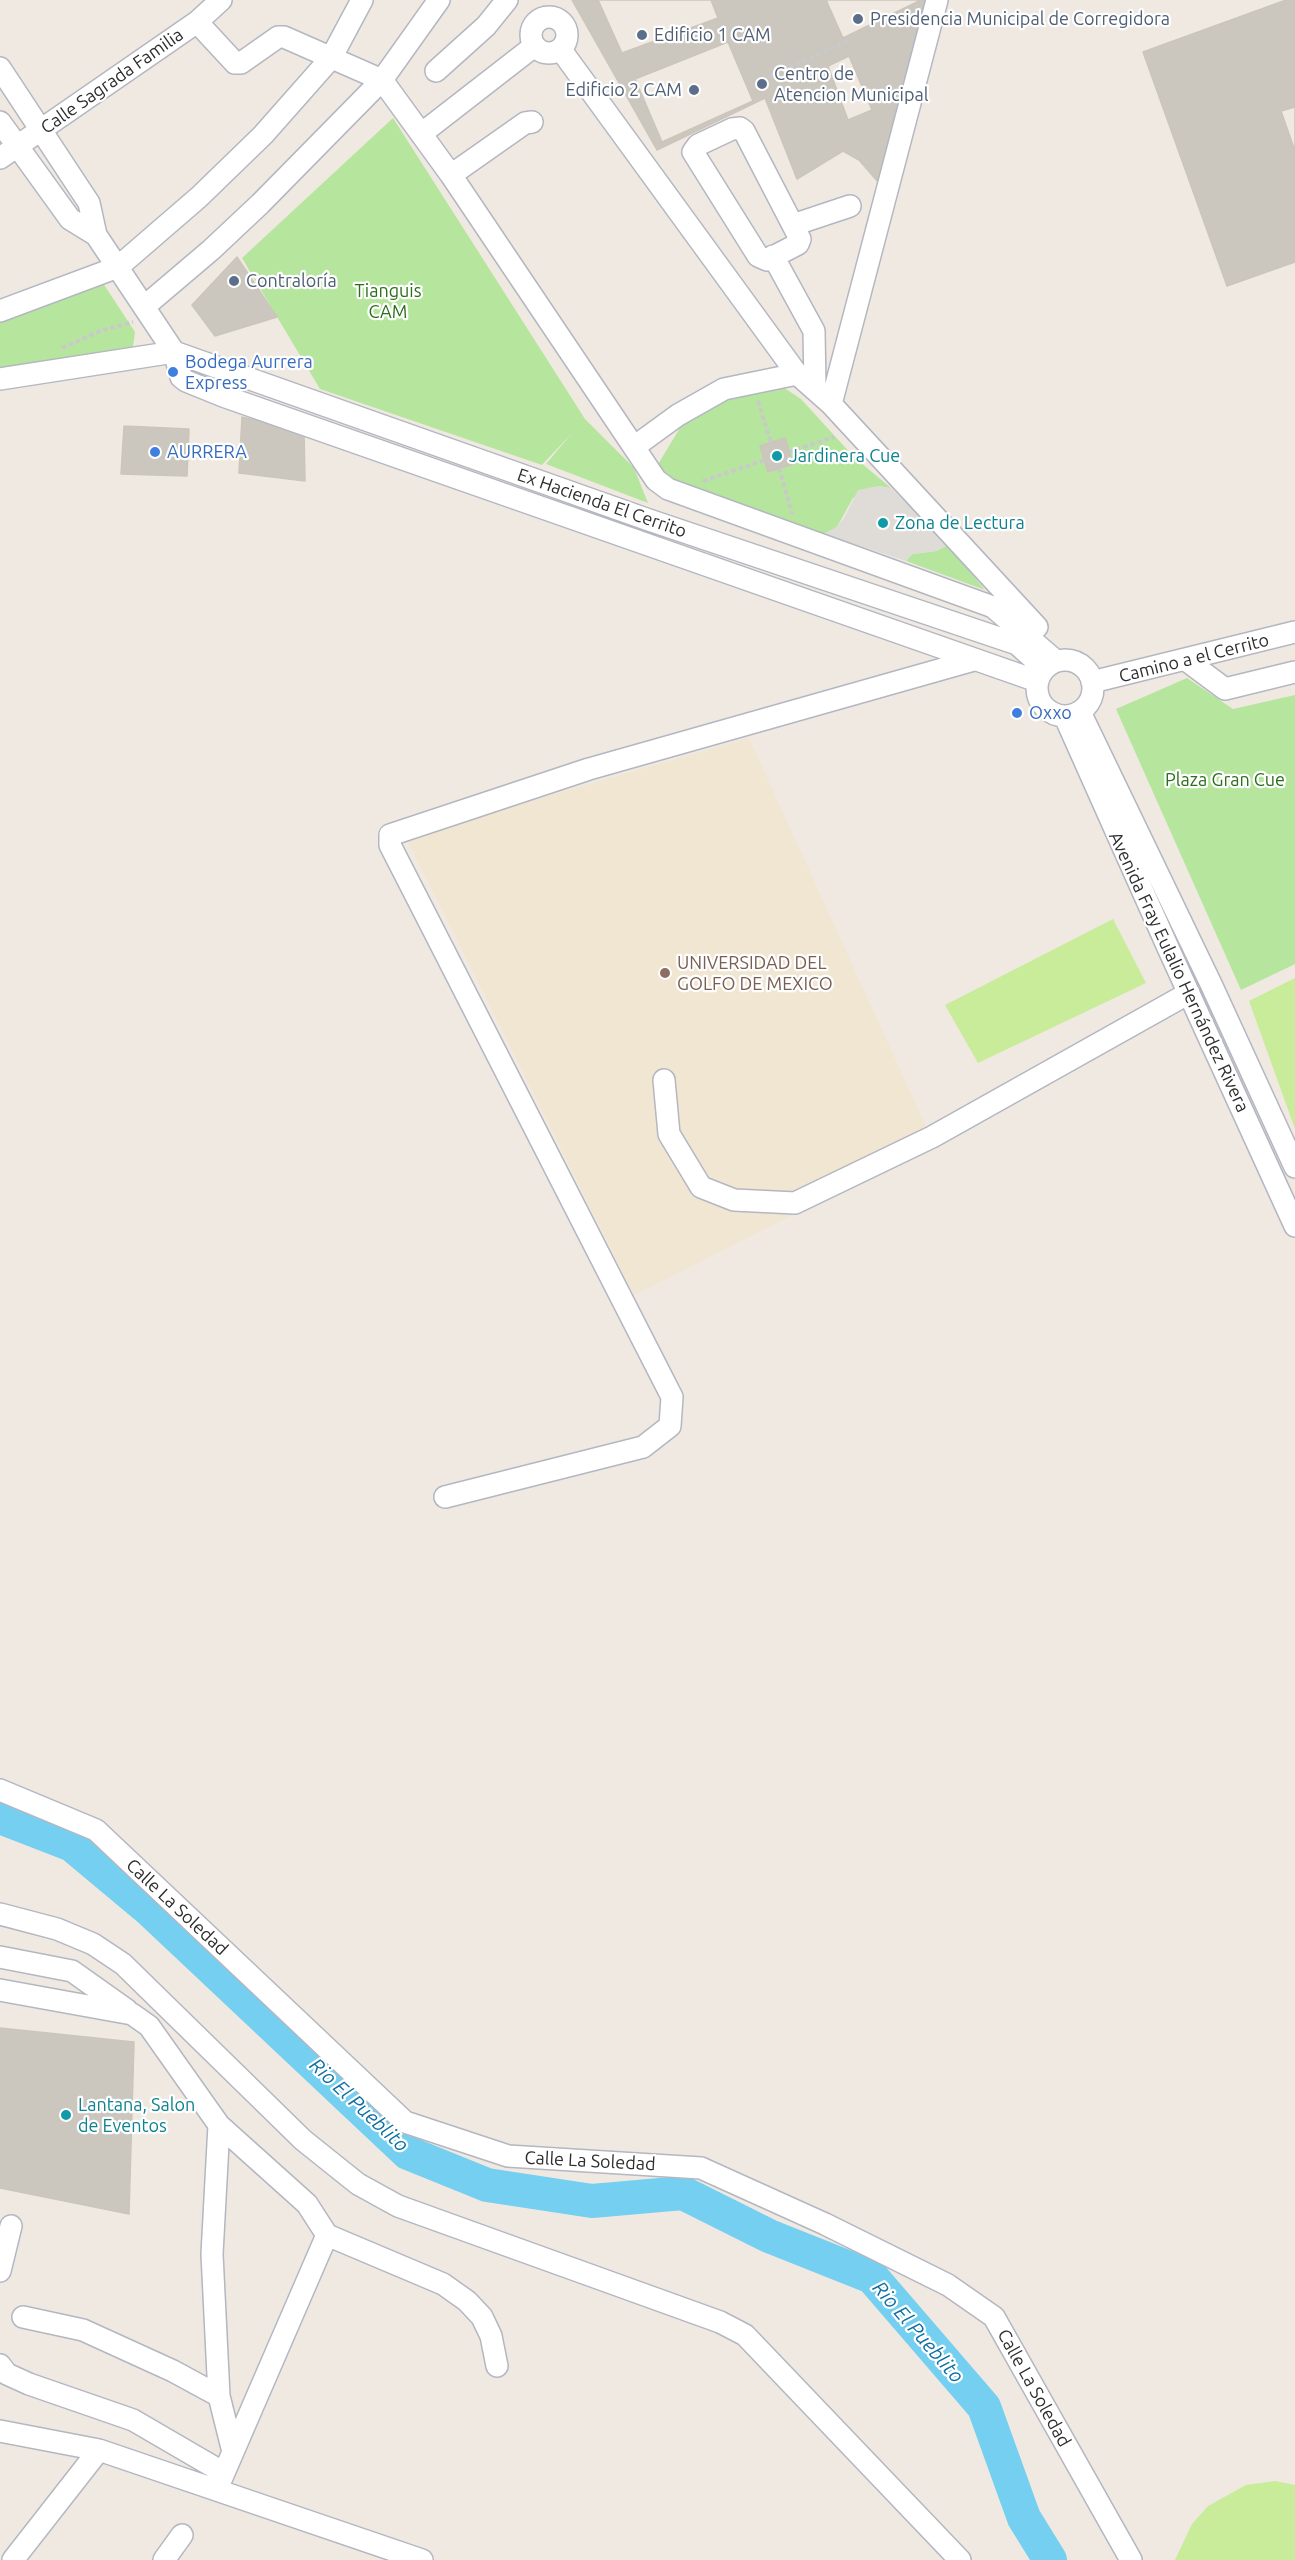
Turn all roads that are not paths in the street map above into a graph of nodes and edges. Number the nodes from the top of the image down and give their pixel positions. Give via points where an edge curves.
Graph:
1 (221, 0) edge
2 (362, 0) edge
3 (439, 0) edge
4 (507, 0) edge
5 (938, 0) edge
6 (548, 8) edge
7 (197, 22) junction
8 (533, 47) junction
9 (561, 50) junction
10 (332, 58) junction
11 (0, 68) edge
12 (436, 71) dead end
13 (382, 80) junction
14 (0, 122) edge
15 (532, 122) dead end
16 (42, 129) junction
17 (421, 134) junction
18 (9, 152) edge
19 (451, 175) junction
20 (850, 206) dead end
21 (793, 225) junction
22 (96, 235) junction
23 (773, 256) junction
24 (118, 267) junction
25 (0, 310) edge
26 (148, 311) junction
27 (174, 352) junction
28 (797, 374) junction
29 (0, 379) edge
30 (815, 387) junction
31 (831, 404) junction
32 (634, 447) junction
33 (1295, 632) edge
34 (974, 660) junction
35 (1186, 660) junction
36 (1046, 665) junction
37 (1295, 672) edge
38 (1092, 682) junction
39 (1073, 714) junction
40 (1189, 993) junction
41 (664, 1080) dead end
42 (1295, 1167) edge
43 (1295, 1226) edge
44 (445, 1497) dead end
45 (0, 1790) edge
46 (0, 1914) edge
47 (0, 1957) edge
48 (0, 1990) edge
49 (132, 2013) junction
50 (219, 2125) junction
51 (11, 2226) dead end
52 (327, 2235) junction
53 (0, 2271) edge
54 (22, 2318) dead end
55 (0, 2365) edge
56 (497, 2366) dead end
57 (219, 2396) junction
58 (0, 2431) edge
59 (99, 2450) junction
60 (233, 2452) junction
61 (220, 2481) junction
62 (182, 2535) dead end
63 (13, 2560) edge
64 (164, 2560) edge
65 (422, 2560) edge
66 (960, 2560) edge
67 (1131, 2560) edge

1 - 7 street, Calle Sagrada Familia
2 - 10 street
3 - 13 street
4 - 12 street via 486,26
5 - 31 street
6 - 8 street via 529,33
6 - 9 street via 564,23 568,37
7 - 10 street via 235,63 284,37
7 - 16 street, Calle Sagrada Familia
8 - 9 street via 546,54
8 - 17 street
9 - 28 street
10 - 13 street
10 - 24 street via 263,135
11 - 16 street
13 - 17 street
13 - 26 street
14 - 18 street
15 - 19 street
16 - 18 street, Calle Sagrada Familia
16 - 22 street via 89,203
17 - 19 street
18 - 22 street via 70,219
19 - 32 street
20 - 21 street
21 - 23 street via 800,242
21 - 23 street via 740,128 693,150 758,256 767,260
22 - 24 street
23 - 30 street via 814,331
24 - 25 street
24 - 26 street
26 - 27 street
27 - 29 street
27 - 34 street via 181,377 223,396
27 - 36 street, Ex Hacienda El Cerrito via 660,524 1017,644
28 - 30 street
28 - 32 street via 724,389 678,415
30 - 31 street
31 - 36 street
32 - 36 street via 656,480 668,489 993,607
33 - 35 street, Camino a el Cerrito
34 - 36 street
34 - 44 street via 589,769 390,835 390,845 672,1397 670,1426 643,1447
35 - 37 street via 1225,689
35 - 38 street, Camino a el Cerrito
36 - 38 street via 1079,663
36 - 39 street via 1037,695 1043,707 1054,715
38 - 39 street via 1088,704
39 - 40 street, Avenida Fray Eulalio Hernández Rivera
39 - 42 street, Avenida Fray Eulalio Hernández Rivera via 1211,984
40 - 41 street via 932,1137 795,1203 734,1200 701,1187 669,1134
40 - 43 street, Avenida Fray Eulalio Hernández Rivera
45 - 67 street, Calle La Soledad via 96,1830 405,2122 508,2156 701,2168 948,2285 994,2317
46 - 66 street via 57,1929 93,1944 123,1964 303,2140 358,2184 398,2206 720,2322 745,2335
47 - 49 street via 72,1971
48 - 49 street
49 - 50 street via 149,2026
50 - 52 street via 307,2204
50 - 57 street via 213,2254
51 - 53 street
52 - 56 street via 443,2284 467,2301 487,2326
52 - 60 street
54 - 57 street via 83,2330
55 - 61 street via 8,2374 29,2384 133,2420
57 - 60 street
58 - 59 street
59 - 61 street
59 - 63 street
60 - 61 street
61 - 65 street
62 - 64 street

